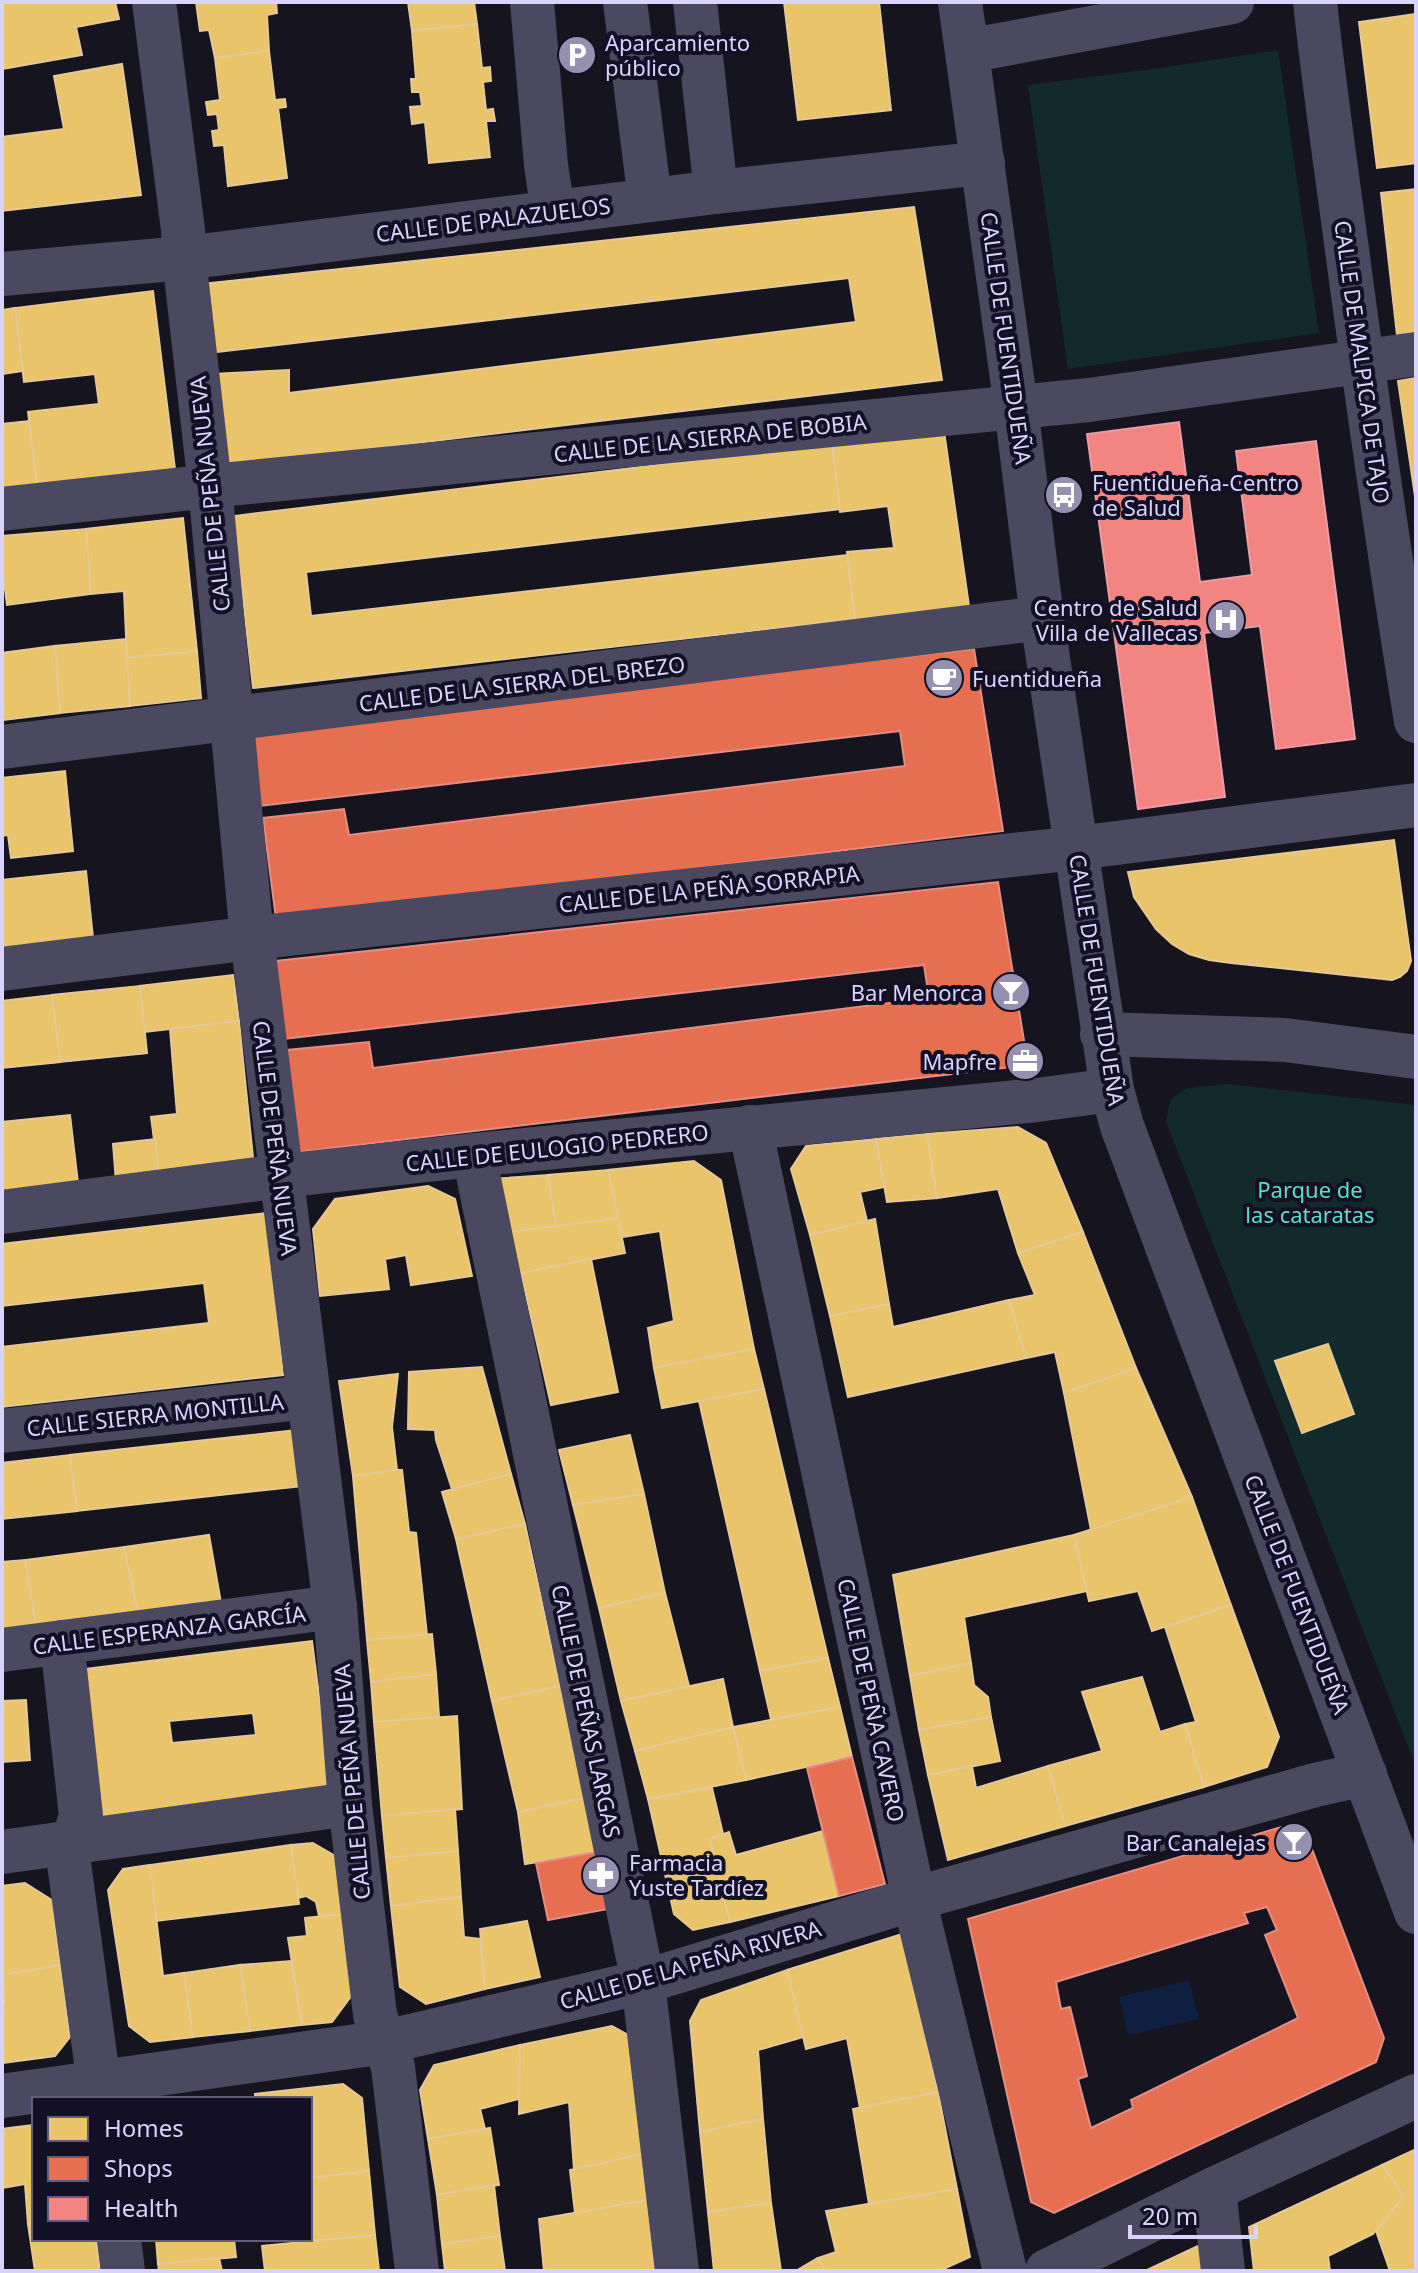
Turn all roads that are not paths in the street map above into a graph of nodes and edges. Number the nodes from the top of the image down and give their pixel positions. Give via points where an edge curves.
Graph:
1 (154, 2) edge
2 (532, 2) edge
3 (625, 2) edge
4 (695, 2) edge
5 (960, 2) edge
6 (1232, 2) edge
7 (1315, 2) edge
8 (967, 51) junction
9 (983, 163) junction
10 (716, 192) junction
11 (650, 200) junction
12 (553, 212) junction
13 (184, 258) junction
14 (2, 274) edge
15 (1416, 354) edge
16 (1362, 360) junction
17 (1016, 407) junction
18 (210, 486) junction
19 (2, 509) edge
20 (1405, 586) edge
21 (1042, 618) junction
22 (231, 718) junction
23 (1416, 721) edge
24 (2, 747) edge
25 (1416, 805) edge
26 (1077, 848) junction
27 (252, 938) junction
28 (2, 969) edge
29 (1102, 1034) junction
30 (1416, 1057) edge
31 (1112, 1090) junction
32 (750, 1127) junction
33 (474, 1155) junction
34 (281, 1176) junction
35 (2, 1212) edge
36 (309, 1397) junction
37 (2, 1431) edge
38 (335, 1607) junction
39 (62, 1642) junction
40 (2, 1650) edge
41 (1365, 1774) junction
42 (350, 1804) junction
43 (70, 1843) junction
44 (2, 1852) edge
45 (914, 1899) junction
46 (1416, 1912) edge
47 (643, 1982) junction
48 (385, 2042) junction
49 (100, 2091) edge
50 (2, 2096) edge
51 (1416, 2096) edge
52 (1214, 2189) junction
53 (119, 2241) edge
54 (123, 2271) edge
55 (417, 2271) edge
56 (677, 2271) edge
57 (1005, 2271) edge
58 (1047, 2271) edge
59 (1223, 2271) edge

1 - 13 street, CALLE DE PEÑA NUEVA
2 - 12 street
3 - 11 street
4 - 10 street
5 - 8 street, CALLE DE FUENTIDUEÑA
6 - 8 street
7 - 16 street, CALLE DE MALPICA DE TAJO
8 - 9 street, CALLE DE FUENTIDUEÑA
9 - 10 street, CALLE DE PALAZUELOS
9 - 17 street, CALLE DE FUENTIDUEÑA
10 - 11 street, CALLE DE PALAZUELOS
11 - 12 street, CALLE DE PALAZUELOS
12 - 13 street, CALLE DE PALAZUELOS
13 - 14 street, CALLE DE PALAZUELOS
13 - 18 street, CALLE DE PEÑA NUEVA
15 - 16 street, CALLE DE LA SIERRA DE BOBIA
16 - 17 street, CALLE DE LA SIERRA DE BOBIA
16 - 20 street, CALLE DE MALPICA DE TAJO
17 - 18 street, CALLE DE LA SIERRA DE BOBIA
17 - 21 street, CALLE DE FUENTIDUEÑA
18 - 19 street, CALLE DE LA SIERRA DE BOBIA
18 - 22 street, CALLE DE PEÑA NUEVA
20 - 23 street, CALLE DE MALPICA DE TAJO
21 - 22 street, CALLE DE LA SIERRA DEL BREZO
21 - 26 street, CALLE DE FUENTIDUEÑA
22 - 24 street, CALLE DE LA SIERRA DEL BREZO
22 - 27 street, CALLE DE PEÑA NUEVA
25 - 26 street, CALLE DE LA PEÑA SORRAPIA
26 - 27 street, CALLE DE LA PEÑA SORRAPIA
26 - 29 street, CALLE DE FUENTIDUEÑA
27 - 28 street, CALLE DE LA PEÑA SORRAPIA
27 - 34 street, CALLE DE PEÑA NUEVA
29 - 30 street via 1285,1040
29 - 31 street, CALLE DE FUENTIDUEÑA
31 - 32 street, CALLE DE EULOGIO PEDRERO
31 - 41 street, CALLE DE FUENTIDUEÑA
32 - 33 street, CALLE DE EULOGIO PEDRERO
32 - 45 street, CALLE DE PEÑA CAVERO
33 - 34 street, CALLE DE EULOGIO PEDRERO
33 - 47 street, CALLE DE PEÑAS LARGAS
34 - 35 street, CALLE DE EULOGIO PEDRERO
34 - 36 street, CALLE DE PEÑA NUEVA
36 - 37 street, CALLE SIERRA MONTILLA
36 - 38 street, CALLE DE PEÑA NUEVA
38 - 39 street, CALLE ESPERANZA GARCÍA
38 - 42 street, CALLE DE PEÑA NUEVA
39 - 40 street, CALLE ESPERANZA GARCÍA
39 - 43 street via 81,1816
41 - 45 street, CALLE DE LA PEÑA RIVERA
41 - 46 street, CALLE DE FUENTIDUEÑA
42 - 43 street
42 - 48 street, CALLE DE PEÑA NUEVA via 375,2015
43 - 44 street
43 - 49 street
45 - 47 street, CALLE DE LA PEÑA RIVERA
45 - 57 street, CALLE DE PEÑA CAVERO
47 - 48 street, CALLE DE LA PEÑA RIVERA
47 - 56 street, CALLE DE PEÑAS LARGAS
48 - 49 street, CALLE DE LA PEÑA RIVERA
48 - 55 street, CALLE DE PEÑA NUEVA via 393,2067
49 - 50 street, CALLE DE LA PEÑA RIVERA
51 - 52 street
52 - 58 street
52 - 59 street
53 - 54 street

